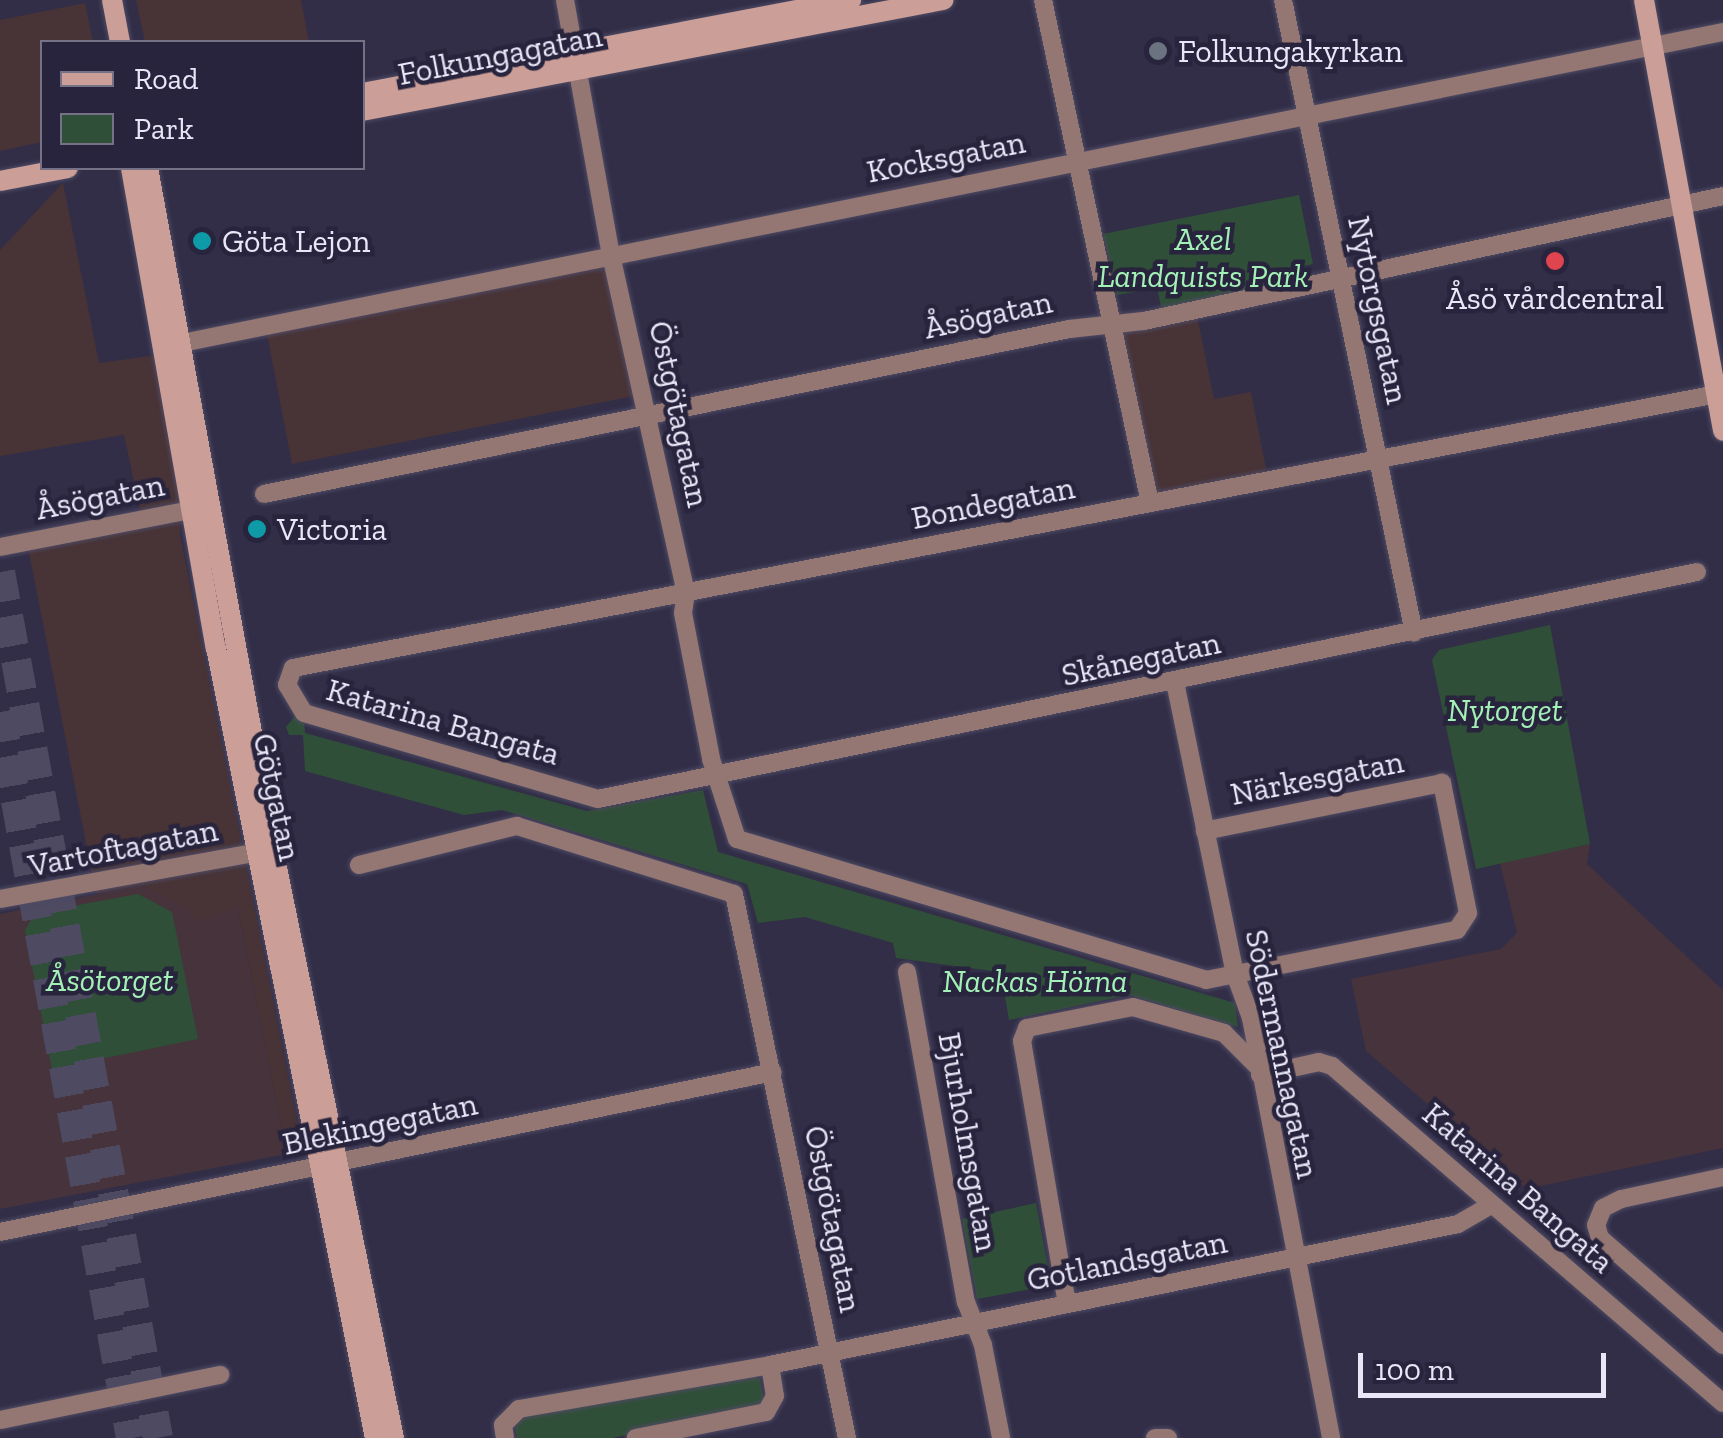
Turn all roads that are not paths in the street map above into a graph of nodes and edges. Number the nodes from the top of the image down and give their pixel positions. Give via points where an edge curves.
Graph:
1 (112, 0) edge
2 (565, 0) edge
3 (851, 0) edge
4 (943, 0) edge
5 (1043, 0) edge
6 (1283, 0) edge
7 (1644, 0) edge
8 (1723, 32) edge
9 (120, 40) edge
10 (1653, 47) junction
11 (575, 63) junction
12 (365, 93) edge
13 (365, 110) edge
14 (1306, 118) junction
15 (1078, 162) junction
16 (58, 170) edge
17 (131, 170) edge
18 (148, 170) edge
19 (0, 181) edge
20 (1723, 196) edge
21 (1682, 204) junction
22 (611, 255) junction
23 (1342, 280) junction
24 (1114, 326) junction
25 (182, 343) junction
26 (1720, 394) edge
27 (650, 416) junction
28 (1723, 431) edge
29 (1378, 460) junction
30 (264, 494) dead end
31 (1150, 503) junction
32 (204, 508) junction
33 (0, 547) edge
34 (1697, 572) dead end
35 (686, 592) junction
36 (1414, 633) junction
37 (1175, 682) junction
38 (287, 684) joint
39 (720, 778) junction
40 (598, 798) joint
41 (1205, 831) junction
42 (258, 852) junction
43 (359, 864) dead end
44 (0, 899) edge
45 (907, 972) dead end
46 (1235, 974) junction
47 (1259, 1071) junction
48 (773, 1072) junction
49 (329, 1165) junction
50 (1723, 1177) edge
51 (1491, 1206) junction
52 (0, 1232) edge
53 (1294, 1258) junction
54 (1066, 1304) junction
55 (974, 1322) junction
56 (1723, 1345) edge
57 (830, 1353) junction
58 (770, 1365) junction
59 (220, 1375) dead end
60 (1723, 1403) edge
61 (4, 1419) edge
62 (11, 1438) edge
63 (375, 1438) edge
64 (394, 1438) edge
65 (505, 1438) edge
66 (636, 1438) edge
67 (846, 1438) edge
68 (1001, 1438) edge
69 (1155, 1438) edge
70 (1168, 1438) edge
71 (1331, 1438) edge

1 - 9 street
2 - 11 street, Östgötagatan
3 - 11 street, Folkungagatan
4 - 11 street, Folkungagatan
5 - 15 street
6 - 14 street, Nytorgsgatan
7 - 10 street
8 - 10 street, Kocksgatan
10 - 14 street, Kocksgatan
10 - 21 street
11 - 12 street, Folkungagatan
11 - 13 street, Folkungagatan
11 - 22 street, Östgötagatan
14 - 15 street, Kocksgatan
14 - 23 street, Nytorgsgatan
15 - 22 street, Kocksgatan
15 - 24 street
16 - 19 street
17 - 32 street, Götgatan
18 - 25 street, Götgatan
20 - 21 street, Åsögatan
21 - 23 street, Åsögatan
21 - 26 street
22 - 25 street, Kocksgatan
22 - 27 street, Östgötagatan
23 - 24 street, Åsögatan
23 - 29 street, Nytorgsgatan
24 - 27 street, Åsögatan via 1069,329
24 - 31 street
25 - 32 street, Götgatan
26 - 28 street
26 - 29 street, Bondegatan
27 - 30 street, Åsögatan
27 - 35 street, Östgötagatan
29 - 31 street, Bondegatan
29 - 36 street, Nytorgsgatan
31 - 35 street, Bondegatan
32 - 33 street, Åsögatan
32 - 42 street, Götgatan via 197,548
32 - 49 street, Götgatan
34 - 36 street, Skånegatan
35 - 38 street, Bondegatan via 293,668
35 - 39 street, Östgötagatan via 682,613
36 - 37 street, Skånegatan
37 - 39 street, Skånegatan
37 - 41 street, Södermannagatan
38 - 40 street, Katarina Bangata via 304,713
39 - 40 street, Skånegatan
39 - 46 street, Östgötagatan via 736,839 1206,980
41 - 46 street, Södermannagatan
41 - 46 street, Närkesgatan via 1442,784 1468,912 1457,930
42 - 44 street, Vartoftagatan
42 - 49 street, Götgatan
43 - 48 street, Östgötagatan via 448,840 536,828 734,894
45 - 55 street, Bjurholmsgatan
46 - 47 street, Södermannagatan
47 - 51 street, Katarina Bangata via 1332,1066
47 - 53 street, Södermannagatan
47 - 54 street via 1224,1033 1133,1007 1027,1028 1022,1040
48 - 49 street, Blekingegatan
48 - 57 street, Östgötagatan
49 - 52 street, Blekingegatan
49 - 63 street, Götgatan
49 - 64 street, Götgatan
50 - 56 street, Katarina Bangata via 1621,1199 1598,1216 1600,1238
51 - 53 street, Gotlandsgatan via 1458,1224
51 - 60 street, Katarina Bangata
53 - 54 street, Gotlandsgatan
53 - 71 street, Södermannagatan
54 - 55 street, Gotlandsgatan
55 - 57 street, Gotlandsgatan
55 - 68 street, Bjurholmsgatan
57 - 58 street, Gotlandsgatan
57 - 67 street, Östgötagatan
58 - 65 street, Gotlandsgatan via 518,1409 503,1425
58 - 66 street via 775,1396 766,1412
59 - 61 street
61 - 62 street
69 - 70 street

